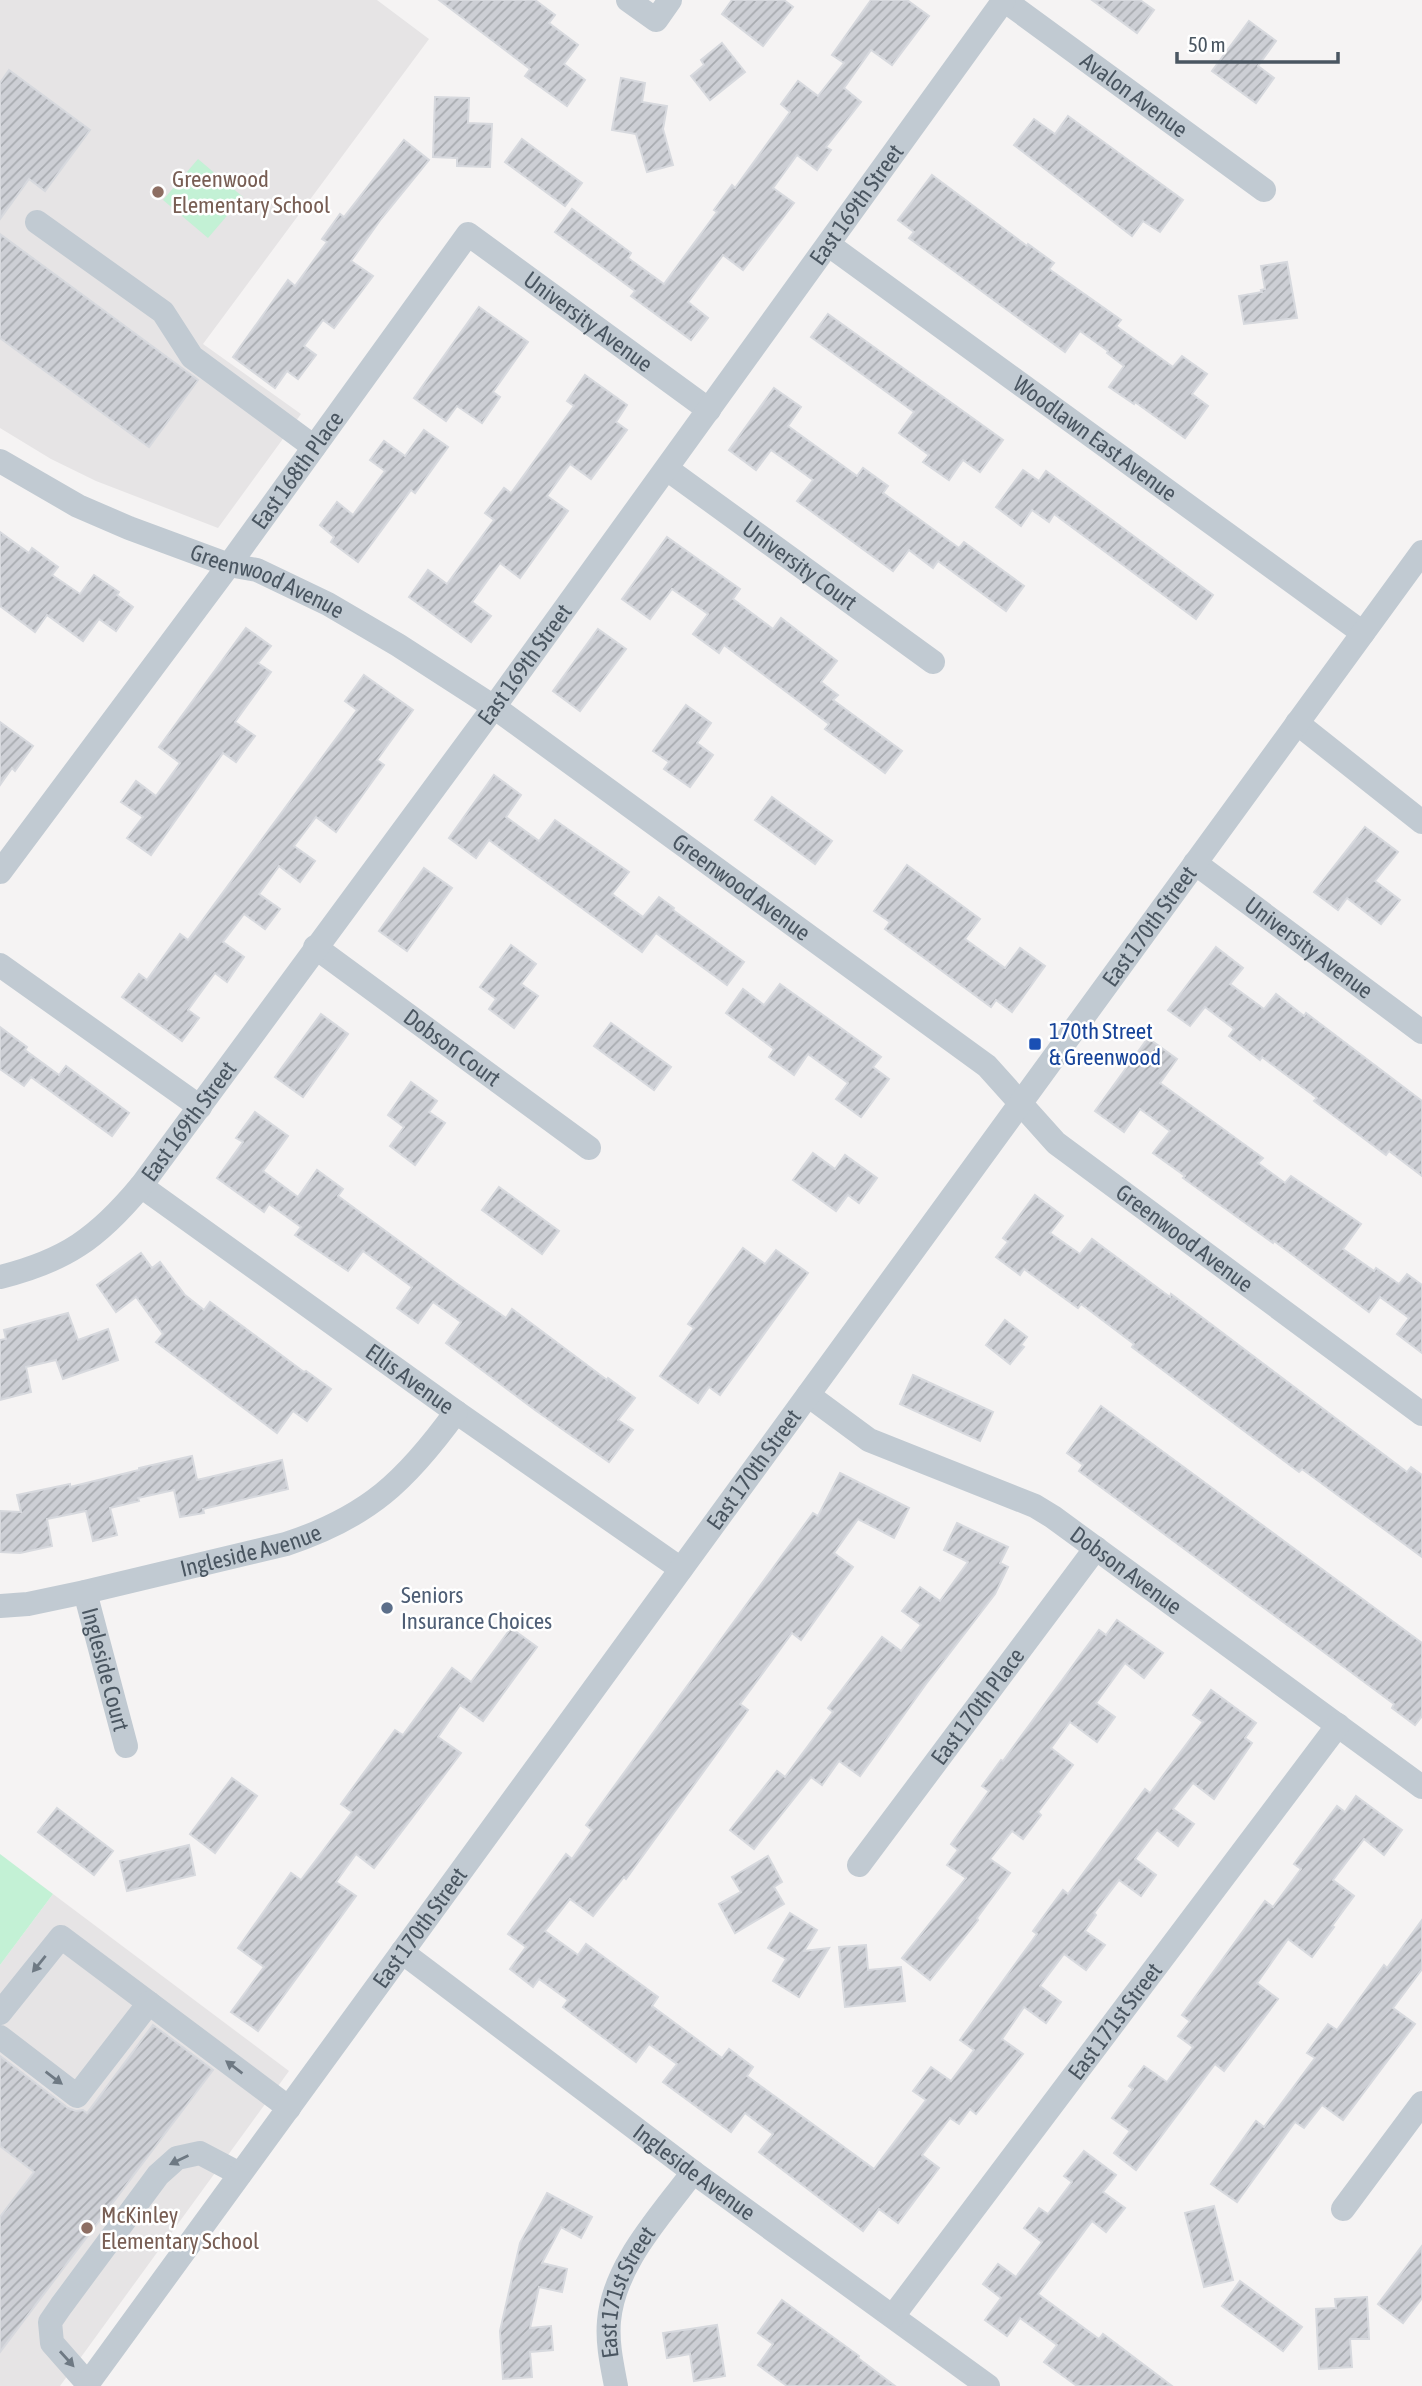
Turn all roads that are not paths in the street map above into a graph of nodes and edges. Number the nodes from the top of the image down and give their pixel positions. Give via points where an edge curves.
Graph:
1 (628, 0) edge
2 (1004, 0) edge
3 (663, 10) edge
4 (1264, 190) dead end
5 (37, 222) dead end
6 (468, 234) joint
7 (829, 245) junction
8 (709, 410) junction
9 (314, 447) junction
10 (0, 461) edge
11 (667, 469) junction
12 (1422, 552) edge
13 (229, 565) junction
14 (1363, 633) junction
15 (933, 662) dead end
16 (494, 708) junction
17 (1297, 723) junction
18 (1422, 822) edge
19 (1195, 863) junction
20 (0, 872) edge
21 (315, 947) junction
22 (0, 965) edge
23 (1422, 1032) edge
24 (1020, 1104) junction
25 (200, 1107) junction
26 (589, 1148) dead end
27 (141, 1186) junction
28 (0, 1278) edge
29 (808, 1395) junction
30 (456, 1412) junction
31 (1422, 1414) edge
32 (1096, 1548) junction
33 (681, 1569) junction
34 (85, 1592) junction
35 (0, 1606) edge
36 (1338, 1725) junction
37 (126, 1746) dead end
38 (1422, 1787) edge
39 (859, 1865) dead end
40 (402, 1952) junction
41 (149, 2003) junction
42 (0, 2013) edge
43 (0, 2037) edge
44 (1422, 2103) edge
45 (289, 2108) junction
46 (693, 2172) junction
47 (240, 2174) junction
48 (1343, 2209) dead end
49 (893, 2316) junction
50 (87, 2385) edge
51 (616, 2386) edge
52 (988, 2386) edge

1 - 3 street
2 - 4 street, Avalon Avenue
2 - 7 street, East 169th Street
5 - 9 street via 163,312 192,357
6 - 8 street, University Avenue
6 - 9 street, East 168th Place
7 - 8 street, East 169th Street
7 - 14 street, Woodlawn East Avenue
8 - 11 street, East 169th Street
9 - 13 street, East 168th Place
10 - 13 street, Greenwood Avenue via 78,506
11 - 15 street, University Court
11 - 16 street, East 169th Street
12 - 14 street, East 170th Street
13 - 16 street, Greenwood Avenue via 257,570 328,604
13 - 20 street, East 168th Place
14 - 17 street, East 170th Street
16 - 21 street, East 169th Street
16 - 24 street, Greenwood Avenue via 987,1066
17 - 18 street
17 - 19 street, East 170th Street
19 - 23 street, University Avenue
19 - 24 street, East 170th Street
21 - 25 street, East 169th Street
21 - 26 street, Dobson Court
22 - 25 street
24 - 29 street, East 170th Street
24 - 31 street, Greenwood Avenue via 1056,1143
25 - 27 street, East 169th Street
27 - 28 street, East 169th Street via 92,1238 57,1258
27 - 30 street, Ellis Avenue
29 - 32 street, Dobson Avenue via 869,1440 1035,1506
29 - 33 street, East 170th Street
30 - 33 street, Ellis Avenue
30 - 34 street, Ingleside Avenue via 404,1477 354,1516 286,1544
32 - 36 street, Dobson Avenue
32 - 39 street, East 170th Place
33 - 40 street, East 170th Street
34 - 35 street, Ingleside Avenue
34 - 37 street, Ingleside Court
36 - 38 street, Dobson Avenue
36 - 49 street, East 171st Street
40 - 45 street, East 170th Street
40 - 46 street, Ingleside Avenue
41 -> 42 street via 61,1937
43 -> 41 street via 77,2096
45 -> 41 street
44 - 48 street
45 - 47 street, East 170th Street
46 - 49 street, Ingleside Avenue
46 - 51 street, East 171st Street via 641,2243 617,2286 609,2321
47 - 50 street, East 170th Street
47 -> 50 street via 200,2153 177,2158 158,2175 61,2306 50,2322 52,2343
49 - 52 street, Ingleside Avenue

